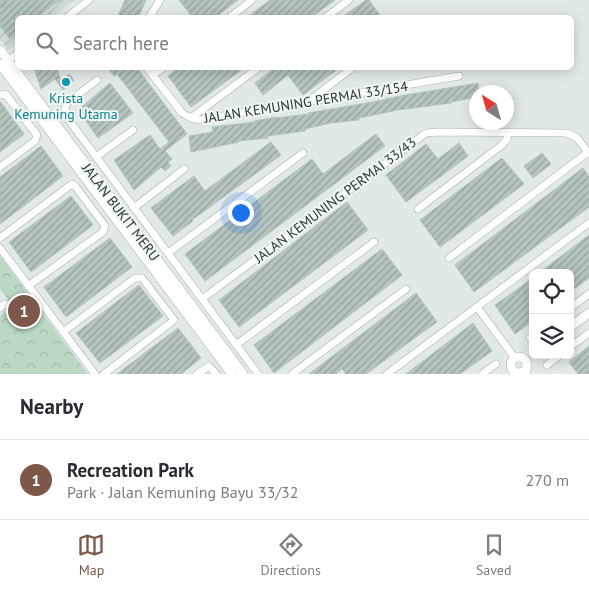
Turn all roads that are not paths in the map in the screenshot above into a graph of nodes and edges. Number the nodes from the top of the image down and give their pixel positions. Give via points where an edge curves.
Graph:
1 (89, 0) edge
2 (160, 0) edge
3 (252, 0) edge
4 (349, 0) edge
5 (70, 15) edge
6 (151, 15) edge
7 (233, 15) edge
8 (329, 15) edge
9 (0, 50) edge
10 (15, 55) edge
11 (3, 63) edge
12 (149, 70) edge
13 (160, 70) edge
14 (255, 70) edge
15 (349, 70) edge
16 (153, 75) junction
17 (459, 76) dead end
18 (97, 80) dead end
19 (332, 82) junction
20 (4, 96) edge
21 (336, 97) junction
22 (214, 101) junction
23 (308, 102) junction
24 (191, 118) junction
25 (213, 119) junction
26 (133, 130) dead end
27 (508, 132) junction
28 (303, 153) dead end
29 (588, 153) edge
30 (96, 158) junction
31 (0, 167) edge
32 (184, 169) dead end
33 (134, 208) junction
34 (418, 209) dead end
35 (589, 223) edge
36 (0, 238) edge
37 (374, 242) dead end
38 (0, 248) edge
39 (168, 253) junction
40 (449, 258) dead end
41 (28, 286) junction
42 (406, 289) dead end
43 (589, 294) edge
44 (202, 299) junction
45 (574, 305) edge
46 (477, 308) junction
47 (589, 313) edge
48 (574, 324) edge
49 (63, 332) junction
50 (589, 334) edge
51 (236, 344) junction
52 (574, 345) edge
53 (515, 358) junction
54 (529, 358) edge
55 (555, 359) edge
56 (496, 364) dead end
57 (548, 365) dead end
58 (510, 372) edge
59 (526, 372) edge
60 (95, 374) edge
61 (104, 374) edge
62 (197, 374) edge
63 (216, 374) edge
64 (232, 374) edge
65 (243, 374) edge
66 (258, 374) edge
67 (292, 374) edge
68 (387, 374) edge
69 (482, 374) edge

1 - 5 street
2 - 6 street
3 - 7 street
4 - 8 street
9 - 11 main road, JALAN BUKIT MERU
10 - 11 street
11 - 64 main road, JALAN BUKIT MERU
11 - 65 main road, JALAN BUKIT MERU
12 - 16 street, JALAN KEMUNING PERMAI 33/154
13 - 16 street
14 - 22 street
15 - 19 street
16 - 24 street, JALAN KEMUNING PERMAI 33/154 via 182,113
17 - 21 street, JALAN KEMUNING PERMAI 33/154
18 - 30 street via 68,103 64,111
19 - 21 street
19 - 23 street
20 - 31 street via 37,136 35,141
21 - 23 street, JALAN KEMUNING PERMAI 33/154
22 - 24 street
22 - 25 street via 208,111
23 - 25 street, JALAN KEMUNING PERMAI 33/154
24 - 25 street, JALAN KEMUNING PERMAI 33/154
26 - 30 street
27 - 29 street, JALAN KEMUNING PERMAI 33/43 via 567,133 577,138
27 - 34 street via 508,139 502,145
27 - 44 street, JALAN KEMUNING PERMAI 33/43 via 426,133
28 - 39 street
29 - 40 street
30 - 33 street
32 - 33 street
33 - 39 street
35 - 46 street
36 - 41 street via 71,185 105,226 104,232
37 - 51 street
38 - 41 street
39 - 44 street
41 - 49 street
42 - 67 street
43 - 45 street
44 - 51 street
46 - 53 street
46 - 68 street
47 - 48 main road
49 - 60 street
49 - 61 street via 135,278 142,278 173,318 172,322
50 - 52 street
51 - 66 street
53 - 54 main road
53 - 58 main road
54 - 59 main road
55 - 57 street
56 - 69 street
58 - 59 main road
62 - 63 street via 209,366

